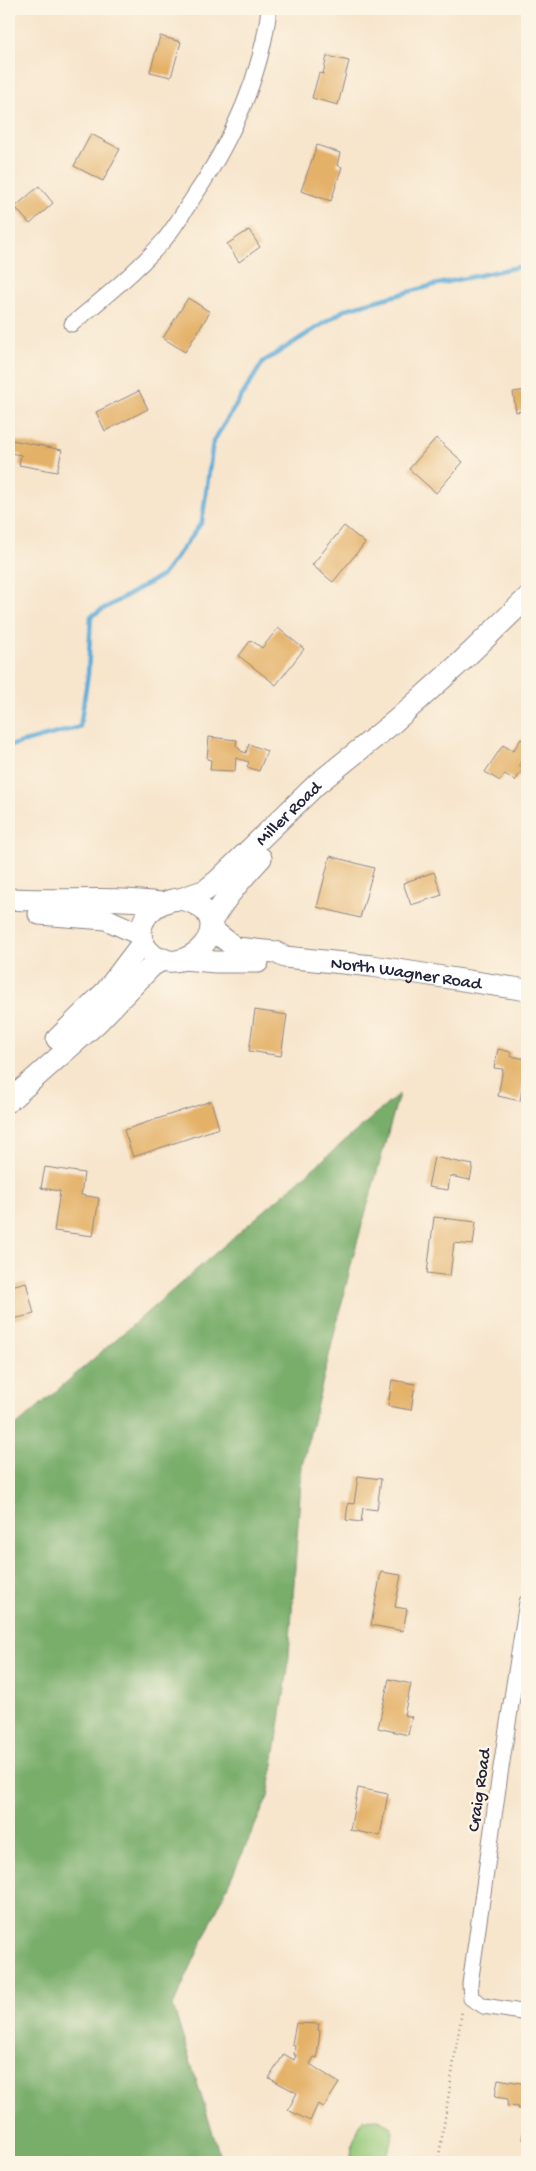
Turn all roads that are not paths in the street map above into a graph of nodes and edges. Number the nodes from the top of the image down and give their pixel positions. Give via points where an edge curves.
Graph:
1 (269, 9) edge
2 (72, 324) dead end
3 (527, 598) edge
4 (394, 722) junction
5 (9, 898) edge
6 (171, 901) junction
7 (9, 911) edge
8 (211, 926) junction
9 (142, 938) junction
10 (285, 957) junction
11 (174, 959) junction
12 (527, 990) edge
13 (9, 1087) edge
14 (9, 1101) edge
15 (527, 1602) edge
16 (527, 2013) edge

1 - 2 street via 251,88 214,168 166,238 119,285
3 - 4 main road, Miller Road
4 - 6 main road, Miller Road via 317,784 206,890
4 - 8 main road, Miller Road via 246,873 220,906
5 - 6 main road
6 - 8 main road via 204,909
6 - 9 main road via 152,908
7 - 9 main road via 106,919
8 - 10 main road, North Wagner Road via 236,948 275,952
8 - 11 main road via 203,948 196,954
9 - 11 main road via 149,952
9 - 13 main road via 106,991
10 - 11 main road, North Wagner Road via 277,962
10 - 12 main road, North Wagner Road via 372,966
11 - 14 main road via 152,966 96,1024
15 - 16 street, Craig Road via 471,1991 484,2006

